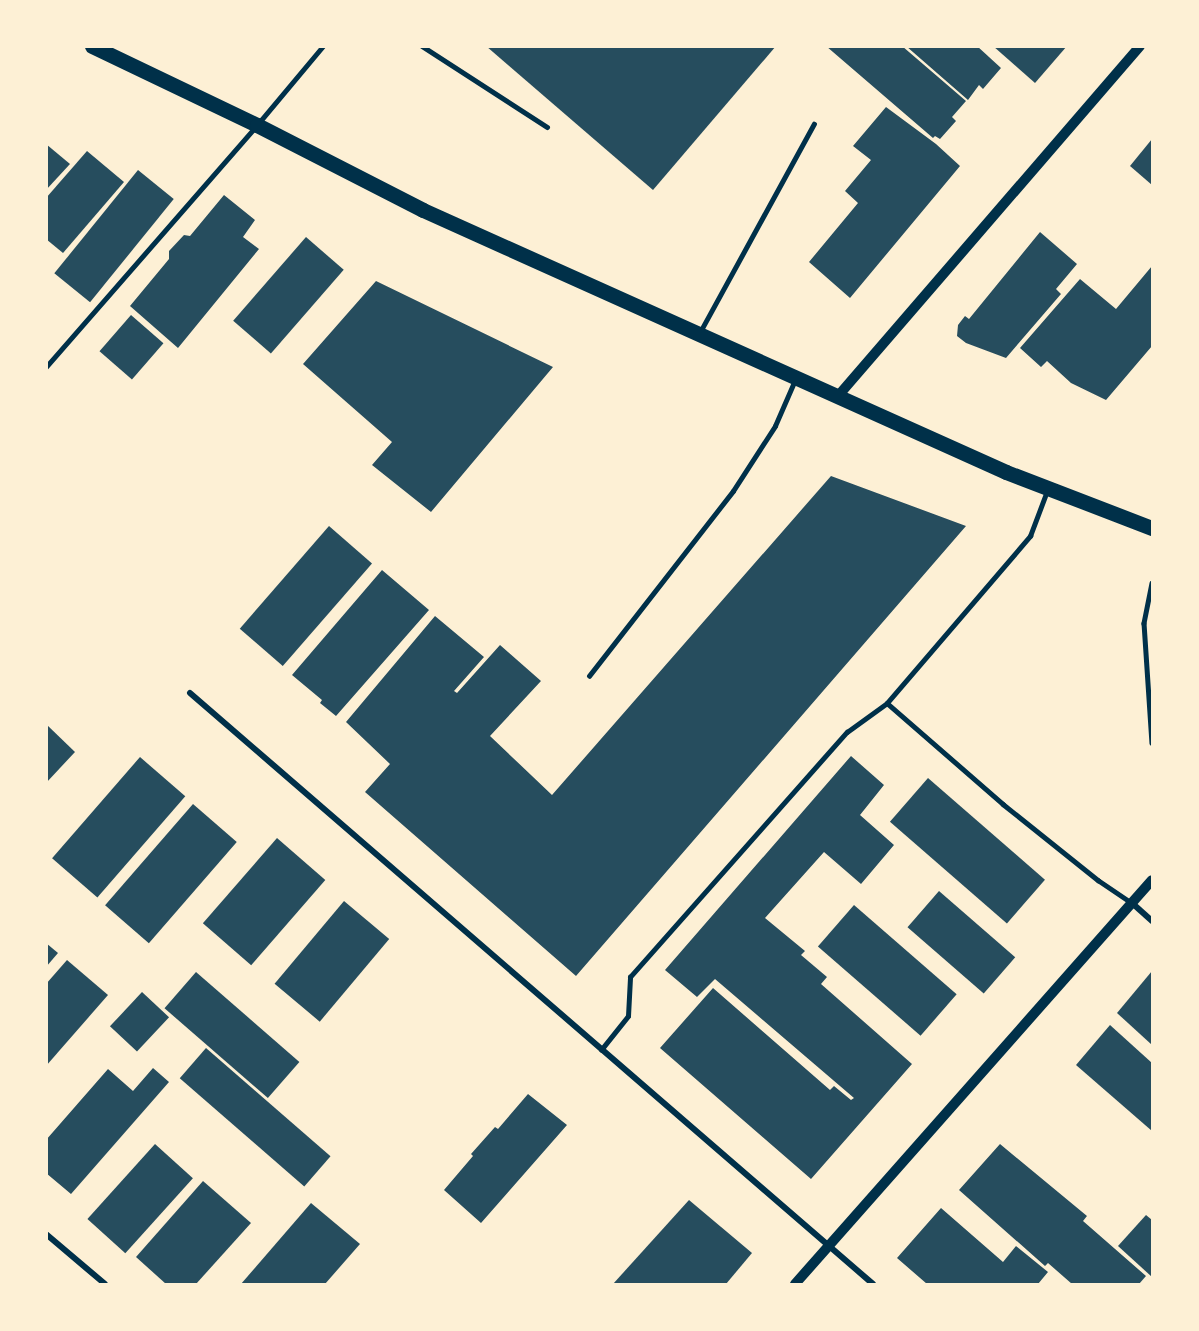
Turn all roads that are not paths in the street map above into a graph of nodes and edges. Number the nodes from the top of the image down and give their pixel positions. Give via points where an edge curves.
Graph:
1 (322, 46) edge
2 (423, 46) edge
3 (1140, 46) edge
4 (98, 48) edge
5 (814, 124) dead end
6 (257, 125) junction
7 (547, 127) dead end
8 (699, 334) junction
9 (46, 367) edge
10 (796, 378) junction
11 (838, 396) junction
12 (1048, 488) junction
13 (1152, 528) edge
14 (1152, 584) edge
15 (589, 676) dead end
16 (190, 693) dead end
17 (887, 703) junction
18 (1152, 743) edge
19 (1152, 880) edge
20 (1132, 903) junction
21 (1152, 921) edge
22 (601, 1051) junction
23 (46, 1234) edge
24 (828, 1246) junction
25 (105, 1284) edge
26 (795, 1284) edge
27 (873, 1284) edge

1 - 6 lane
2 - 7 lane
3 - 11 street
4 - 6 main road
5 - 8 lane
6 - 8 main road via 423,210
6 - 9 lane
8 - 10 main road
10 - 11 main road
10 - 15 lane via 775,426 733,491
11 - 12 main road
12 - 13 main road
12 - 17 lane via 1030,536
14 - 18 lane via 1144,623
16 - 22 street
17 - 20 lane via 1003,804
17 - 22 lane via 847,732 630,977 628,1016
19 - 20 street
20 - 21 street
20 - 24 street
22 - 24 street
23 - 25 street
24 - 26 street
24 - 27 street

